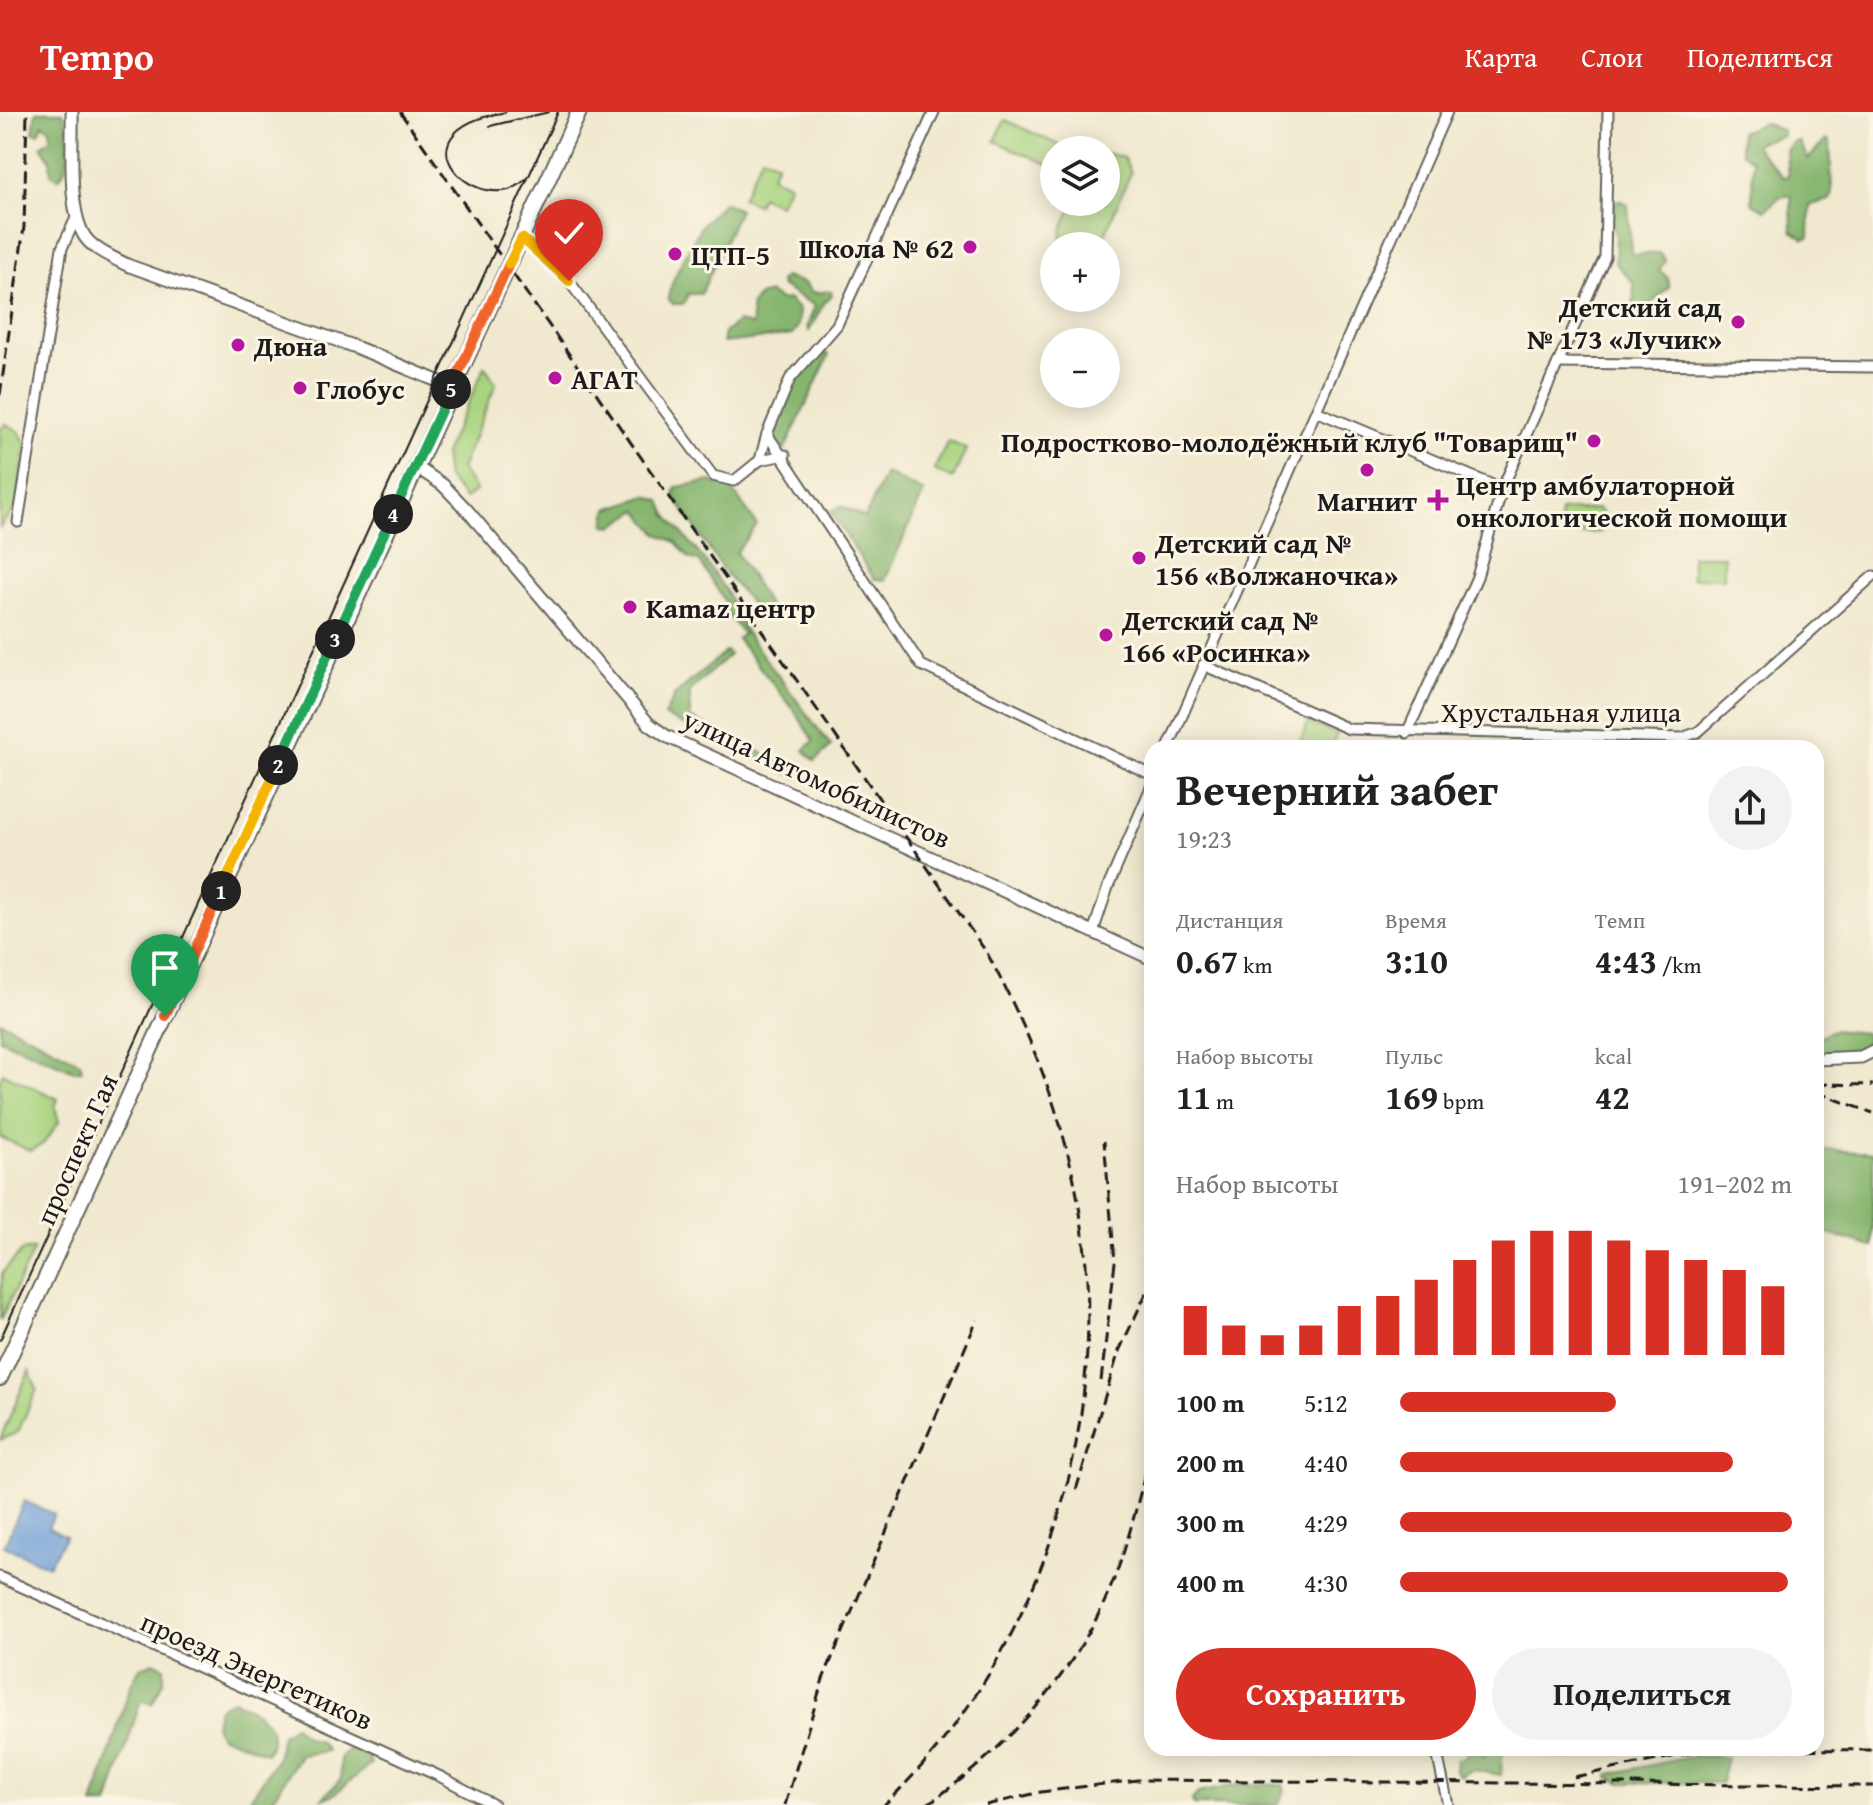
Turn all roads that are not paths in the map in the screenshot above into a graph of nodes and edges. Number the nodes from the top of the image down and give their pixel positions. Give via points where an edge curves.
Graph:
1 (72, 112) edge
2 (579, 112) edge
3 (934, 112) edge
4 (1447, 112) edge
5 (1608, 112) edge
6 (76, 218) junction
7 (522, 238) junction
8 (1559, 363) junction
9 (1873, 367) edge
10 (452, 387) junction
11 (1316, 411) junction
12 (767, 434) junction
13 (785, 455) junction
14 (760, 460) junction
15 (415, 466) junction
16 (1502, 489) junction
17 (18, 522) dead end
18 (1873, 576) edge
19 (1203, 665) junction
20 (1407, 733) junction
21 (1171, 740) edge
22 (1144, 771) edge
23 (1144, 803) edge
24 (1093, 932) junction
25 (1144, 955) edge
26 (1873, 1051) edge
27 (1824, 1059) edge
28 (0, 1378) edge
29 (0, 1577) edge
30 (1438, 1756) edge
31 (494, 1805) edge
32 (1448, 1805) edge

1 - 6 street
2 - 7 main road, проспект Гая
3 - 12 street via 837,325 790,379
4 - 11 street
5 - 8 street via 1605,257
6 - 10 street via 86,239 127,265
6 - 17 street via 62,248
7 - 10 main road, проспект Гая
7 - 14 street via 569,281 713,476 734,481
8 - 9 street
8 - 16 street
10 - 15 main road, проспект Гая
11 - 16 street
11 - 19 street
12 - 13 street
12 - 14 street
13 - 14 street
13 - 22 street via 921,665
15 - 24 street, улица Автомобилистов via 467,510 649,724 666,736
15 - 28 main road, проспект Гая
16 - 20 street via 1477,577
18 - 20 street, Хрустальная улица via 1690,736
19 - 20 street, Хрустальная улица via 1334,725
19 - 21 street
23 - 24 street
24 - 25 street, улица Автомобилистов
26 - 27 street via 1861,1057
29 - 31 street, проезд Энергетиков
30 - 32 street

